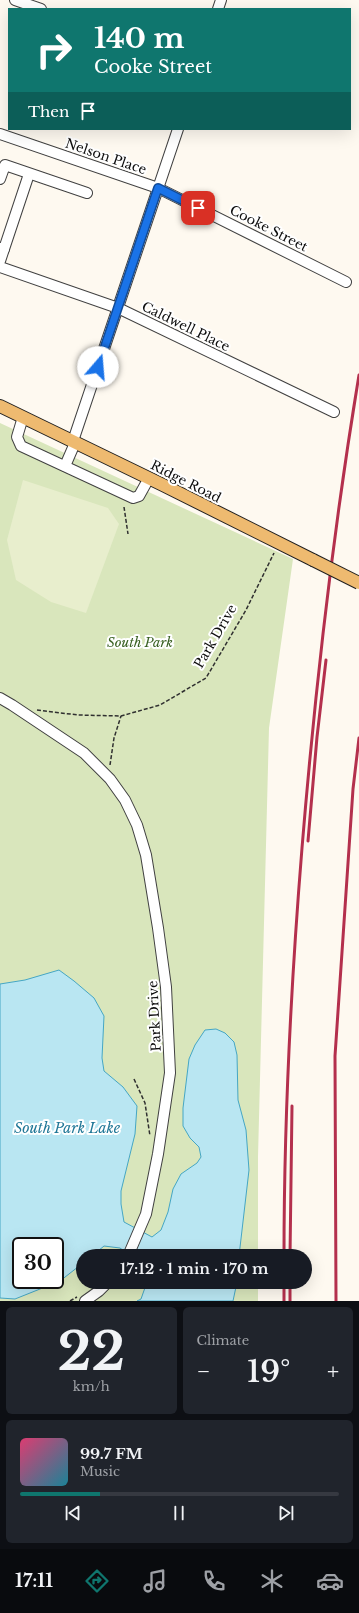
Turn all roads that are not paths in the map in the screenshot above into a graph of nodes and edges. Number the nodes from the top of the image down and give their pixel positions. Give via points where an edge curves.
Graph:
1 (15, 0) edge
2 (38, 8) edge
3 (178, 130) edge
4 (0, 134) edge
5 (29, 174) junction
6 (0, 179) edge
7 (158, 188) junction
8 (87, 193) dead end
9 (2, 248) edge
10 (0, 261) edge
11 (0, 268) edge
12 (346, 282) dead end
13 (118, 308) junction
14 (0, 406) edge
15 (334, 412) dead end
16 (23, 417) junction
17 (74, 442) junction
18 (65, 466) junction
19 (149, 478) junction
20 (359, 583) edge
21 (0, 698) edge
22 (131, 1249) edge
23 (101, 1289) edge
24 (85, 1301) edge

1 - 2 street
3 - 7 street
4 - 7 street, Nelson Place
5 - 6 street via 5,165
5 - 8 street
5 - 9 street
7 - 12 street, Cooke Street
7 - 13 street
9 - 10 street
11 - 13 street, Caldwell Place
13 - 15 street, Caldwell Place
13 - 17 street
14 - 16 main road, Ridge Road
16 - 17 main road, Ridge Road
16 - 18 street via 17,437 21,446
17 - 18 street
17 - 19 main road, Ridge Road
18 - 19 street via 133,498 139,496
19 - 20 main road, Ridge Road, bridge
21 - 22 street, Park Drive via 84,753 110,779 125,800 137,825 146,855 166,987 170,1073 146,1214
23 - 24 street

